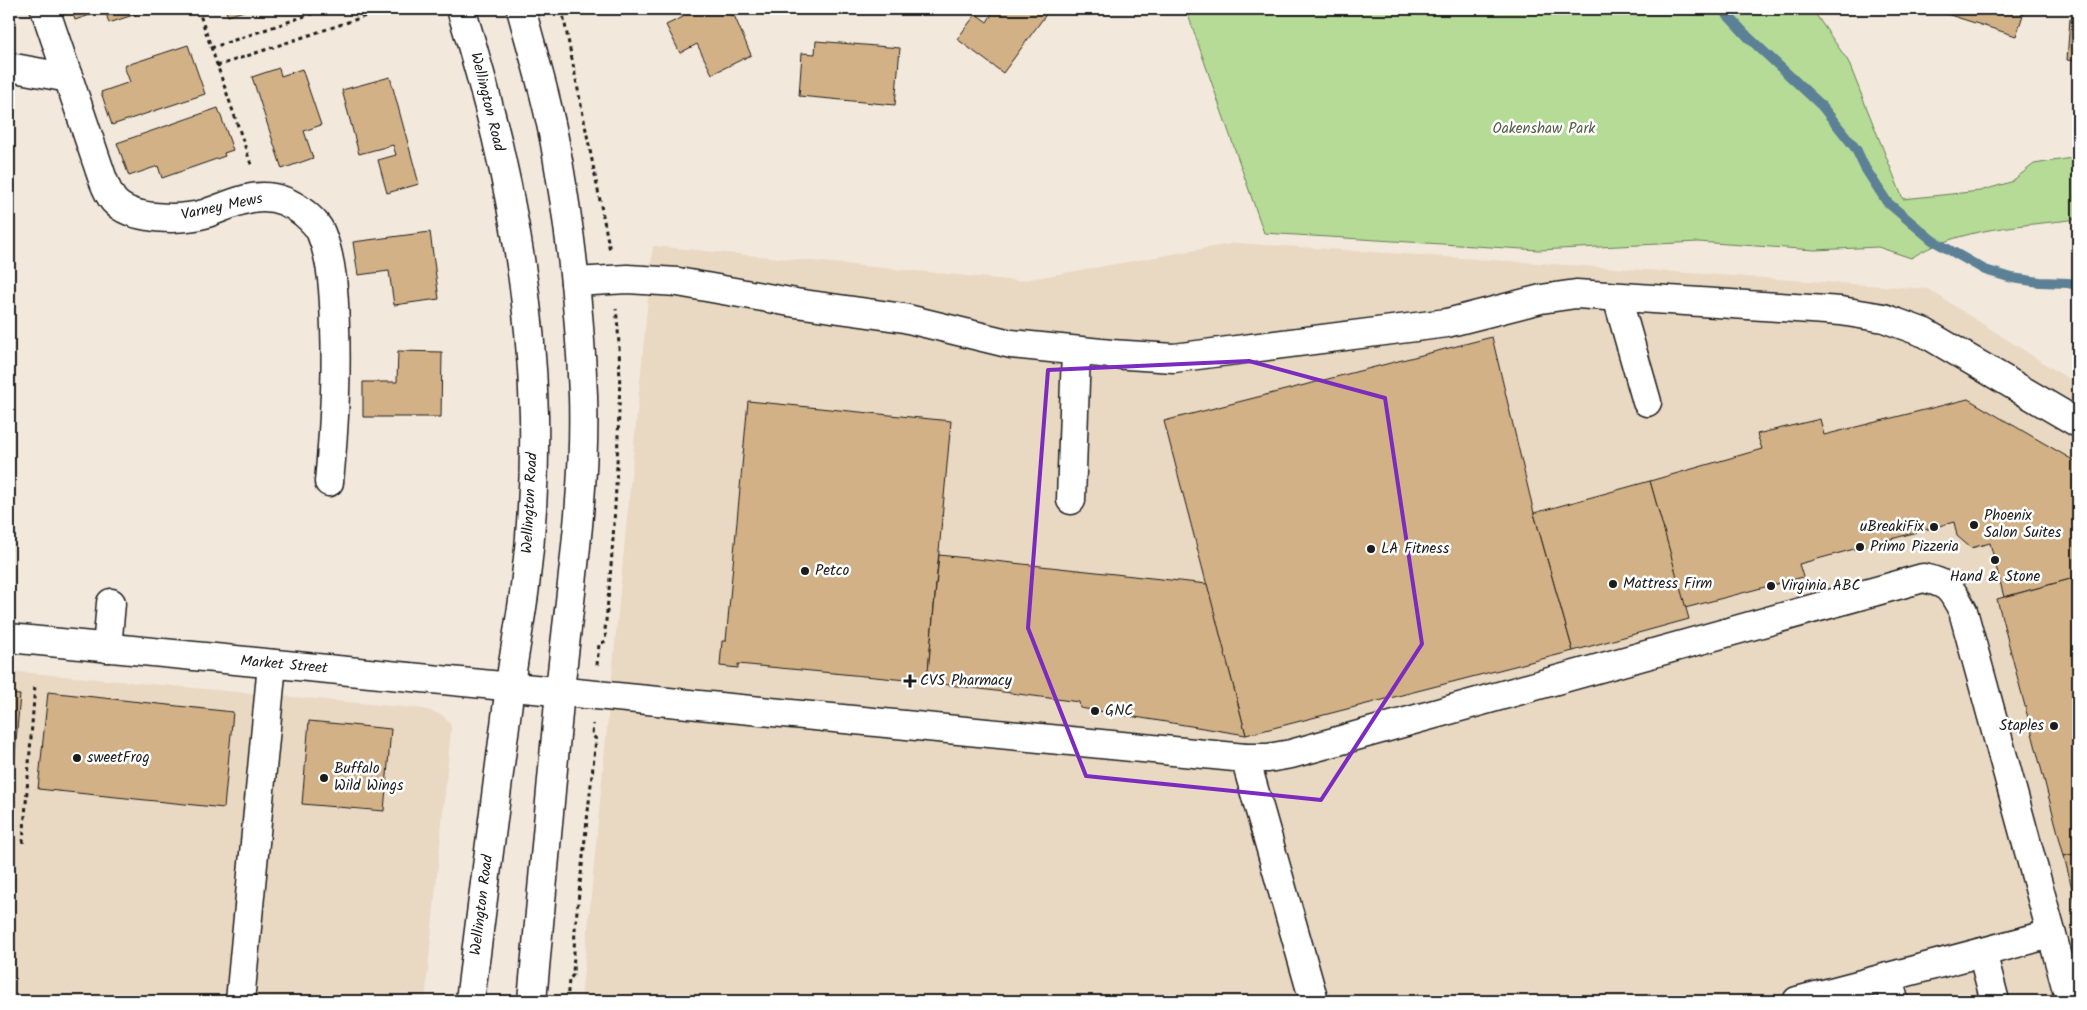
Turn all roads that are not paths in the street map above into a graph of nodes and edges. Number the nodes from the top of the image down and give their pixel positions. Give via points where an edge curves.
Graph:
1 (45, 9) edge
2 (461, 9) edge
3 (521, 9) edge
4 (9, 67) edge
5 (69, 78) junction
6 (575, 282) junction
7 (1618, 297) junction
8 (1076, 351) junction
9 (1647, 402) dead end
10 (2078, 423) edge
11 (329, 482) dead end
12 (1071, 500) dead end
13 (111, 603) dead end
14 (9, 638) edge
15 (107, 648) junction
16 (272, 664) junction
17 (510, 686) junction
18 (560, 690) junction
19 (1245, 758) junction
20 (2051, 934) junction
21 (1982, 952) junction
22 (1891, 989) edge
23 (240, 1001) edge
24 (470, 1001) edge
25 (532, 1001) edge
26 (1314, 1001) edge
27 (1797, 1001) edge
28 (1995, 1001) edge
29 (2070, 1001) edge

1 - 5 main road, Varney Mews
2 - 17 main road, Wellington Road via 496,136 514,221 530,342 534,415 532,506 525,586
3 - 6 main road via 542,83 557,154
4 - 5 main road
5 - 11 main road, Varney Mews via 104,183 120,206 137,214 172,218 202,214 249,199 278,199 312,220 321,233 335,305 336,401
6 - 8 main road via 627,279 678,282 904,318 1011,344
6 - 18 main road via 583,396 583,462
7 - 8 main road via 1576,294 1541,299 1447,323 1174,358
7 - 9 main road
7 - 10 main road via 1841,311 1884,318 1925,332
8 - 12 main road
13 - 15 main road
14 - 15 main road, Market Street
15 - 16 main road, Market Street
16 - 17 main road, Market Street
16 - 23 main road
17 - 18 main road, Market Street
17 - 24 main road, Wellington Road
18 - 19 main road, Market Street
18 - 25 main road
19 - 20 main road, Market Street via 1291,754 1923,578 1940,582 1950,590 1963,611
19 - 26 main road
20 - 21 main road
20 - 29 main road, Market Street
21 - 22 main road
21 - 28 main road
22 - 27 main road

